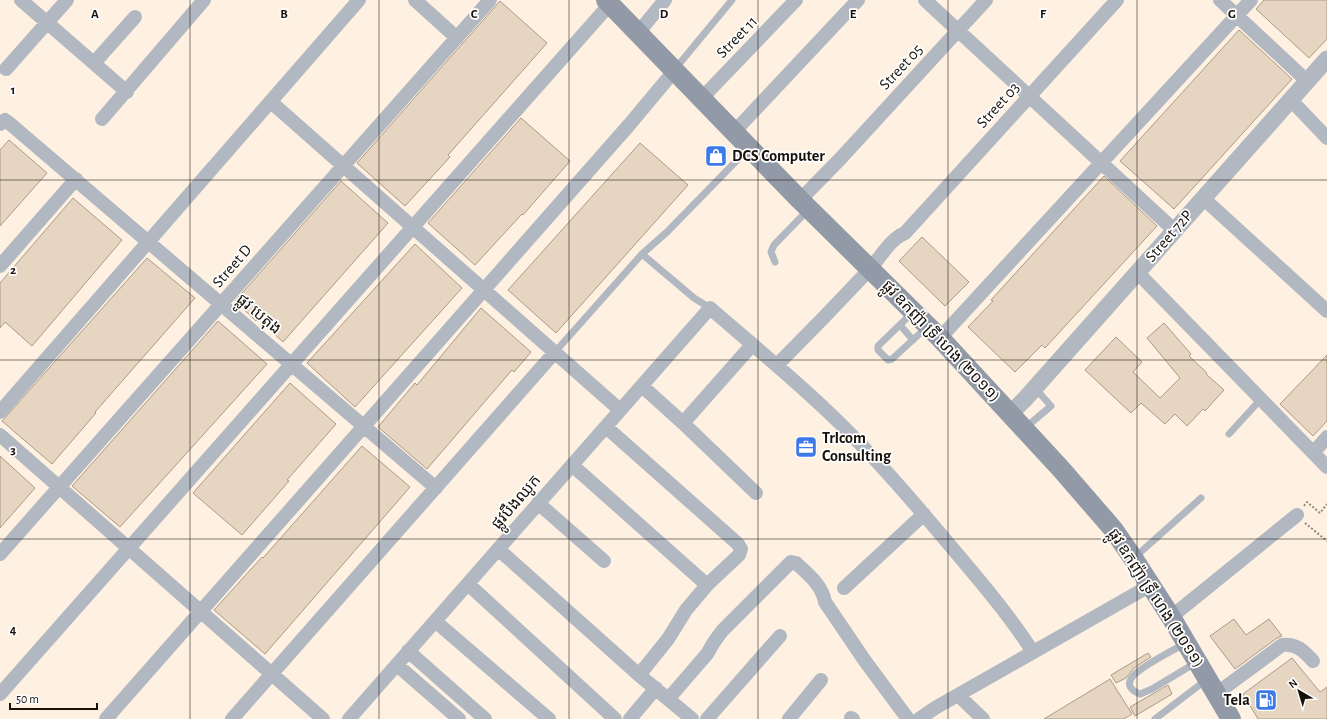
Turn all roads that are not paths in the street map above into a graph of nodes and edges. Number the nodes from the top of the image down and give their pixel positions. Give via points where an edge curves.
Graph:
1 (21, 0) edge
2 (67, 0) edge
3 (204, 0) edge
4 (359, 0) edge
5 (415, 0) edge
6 (490, 0) edge
7 (666, 0) edge
8 (732, 0) edge
9 (796, 0) edge
10 (858, 0) edge
11 (925, 0) edge
12 (986, 0) edge
13 (1117, 0) edge
14 (1220, 0) edge
15 (1251, 0) edge
16 (608, 2) edge
17 (1236, 15) junction
18 (135, 17) dead end
19 (47, 22) junction
20 (958, 30) junction
21 (638, 33) junction
22 (457, 38) junction
23 (1327, 59) edge
24 (94, 63) junction
25 (6, 69) dead end
26 (675, 70) junction
27 (1307, 81) junction
28 (126, 92) junction
29 (1029, 96) junction
30 (702, 98) junction
31 (1290, 99) junction
32 (271, 102) junction
33 (102, 119) dead end
34 (3, 122) edge
35 (734, 132) junction
36 (1327, 138) edge
37 (749, 147) junction
38 (1101, 163) junction
39 (344, 166) junction
40 (76, 179) junction
41 (1203, 198) junction
42 (805, 204) junction
43 (413, 227) junction
44 (1174, 230) junction
45 (149, 242) junction
46 (642, 254) junction
47 (774, 262) dead end
48 (0, 266) edge
49 (871, 268) junction
50 (1137, 272) junction
51 (484, 290) junction
52 (221, 304) junction
53 (710, 308) junction
54 (1327, 311) edge
55 (914, 312) junction
56 (900, 325) junction
57 (934, 332) junction
58 (913, 340) junction
59 (752, 345) junction
60 (555, 352) junction
61 (291, 364) junction
62 (777, 365) junction
63 (642, 386) junction
64 (1035, 388) junction
65 (1261, 399) junction
66 (620, 410) junction
67 (0, 412) edge
68 (1011, 413) junction
69 (683, 423) junction
70 (364, 426) junction
71 (606, 427) junction
72 (1025, 429) junction
73 (1229, 434) dead end
74 (0, 436) edge
75 (1327, 437) edge
76 (1312, 454) junction
77 (572, 465) junction
78 (1327, 467) edge
79 (59, 487) junction
80 (436, 488) junction
81 (756, 493) dead end
82 (1201, 498) dead end
83 (538, 504) junction
84 (924, 514) junction
85 (1297, 515) road end
86 (129, 548) junction
87 (498, 549) junction
88 (0, 554) edge
89 (1133, 558) junction
90 (604, 560) dead end
91 (468, 584) junction
92 (707, 585) junction
93 (1151, 585) junction
94 (844, 588) dead end
95 (200, 612) junction
96 (1171, 617) junction
97 (435, 621) junction
98 (780, 636) dead end
99 (1186, 643) junction
100 (408, 651) junction
101 (1033, 652) junction
102 (1313, 661) dead end
103 (1197, 662) junction
104 (397, 665) junction
105 (271, 674) junction
106 (639, 675) junction
107 (821, 680) dead end
108 (1211, 686) junction
109 (656, 688) junction
110 (0, 694) edge
111 (958, 695) junction
112 (669, 698) junction
113 (106, 719) edge
114 (232, 719) edge
115 (323, 719) edge
116 (349, 719) edge
117 (459, 719) edge
118 (485, 719) edge
119 (549, 719) edge
120 (615, 719) edge
121 (630, 719) edge
122 (692, 719) edge
123 (707, 719) edge
124 (789, 719) edge
125 (908, 719) edge
126 (920, 719) edge
127 (983, 719) edge
128 (1155, 719) edge
129 (1230, 719) edge

1 - 19 street
2 - 19 street
3 - 28 street
4 - 32 street
5 - 22 street
6 - 22 street, Street D
7 - 21 street
8 - 26 lane
9 - 30 street, Street 11
10 - 35 street
11 - 20 street
12 - 20 street, Street 05
13 - 29 street, Street 03
14 - 17 street
15 - 17 street
16 - 21 main road, ផ្លូវ ឧកញ៉ា ទ្រី ហេង (២០១១)
16 - 43 street
17 - 27 street
17 - 38 street
18 - 24 street
19 - 24 street
19 - 25 street
20 - 29 street
20 - 42 street, Street 05 via 841,158
21 - 26 main road, ផ្លូវ ឧកញ៉ា ទ្រី ហេង (២០១១)
22 - 39 street, Street D
23 - 27 street, Street 72P
24 - 28 street
26 - 30 main road, ផ្លូវ ឧកញ៉ា ទ្រី ហេង (២០១១)
26 - 51 street
27 - 31 street, Street 72P
28 - 33 street
29 - 38 street
29 - 49 street, Street 03 via 905,233 905,239 892,253
30 - 35 main road, ផ្លូវ ឧកញ៉ា ទ្រី ហេង (២០១១)
31 - 36 street
31 - 41 street, Street 72P
32 - 39 street
32 - 45 street
34 - 40 street, ផ្លូវ បេតុង
35 - 37 main road, ផ្លូវ ឧកញ៉ា ទ្រី ហេង (២០១១)
37 - 42 main road, ផ្លូវ ឧកញ៉ា ទ្រី ហេង (២០១១)
37 - 46 lane via 667,232
38 - 44 street
38 - 57 street
39 - 43 street
39 - 52 street, Street D
40 - 45 street, ផ្លូវ បេតុង
40 - 48 street
41 - 44 street, Street 72P
41 - 54 street
42 - 47 lane via 774,245 771,252
42 - 49 main road, ផ្លូវ ឧកញ៉ា ទ្រី ហេង (២០១១)
43 - 51 street
43 - 61 street
44 - 50 street, Street 72P
45 - 52 street, ផ្លូវ បេតុង
45 - 67 street
46 - 53 lane via 694,298
46 - 60 lane
49 - 55 main road, ផ្លូវ ឧកញ៉ា ទ្រី ហេង (២០១១)
49 - 62 street, Street 03
50 - 64 street, Street 72P
50 - 65 street
51 - 60 street
51 - 70 street
52 - 61 street, ផ្លូវ បេតុង
52 - 79 street, Street D
53 - 59 street
53 - 63 street, ផ្លូវបឹងឈូក
55 - 56 lane
55 - 57 main road, ផ្លូវ ឧកញ៉ា ទ្រី ហេង (២០១១)
56 - 58 lane
56 - 58 lane via 878,348 888,360
57 - 58 lane
57 - 68 main road, ផ្លូវ ឧកញ៉ា ទ្រី ហេង (២០១១)
59 - 62 street
59 - 69 street
60 - 66 street
60 - 80 street
61 - 70 street, ផ្លូវ បេតុង
61 - 86 street
62 - 84 street via 868,452
63 - 66 street, ផ្លូវបឹងឈូក
63 - 69 street
64 - 68 street, Street 72P
64 - 72 lane via 1050,406
65 - 73 lane
65 - 76 street
66 - 71 street, ផ្លូវបឹងឈូក
68 - 72 main road, ផ្លូវ ឧកញ៉ា ទ្រី ហេង (២០១១)
69 - 81 street
70 - 80 street, ផ្លូវ បេតុង
70 - 95 street
71 - 77 street, ផ្លូវបឹងឈូក
71 - 92 street via 738,544 741,549 739,555
72 - 89 main road, ផ្លូវ ឧកញ៉ា ទ្រី ហេង (២០១១) via 1113,529
74 - 79 street
75 - 76 street
76 - 78 street
77 - 83 street, ផ្លូវបឹងឈូក
77 - 92 street
79 - 86 street
79 - 88 street, Street D
80 - 105 street
82 - 89 lane
83 - 87 street, ផ្លូវបឹងឈូក
83 - 90 street
84 - 94 street
84 - 101 street via 986,587
85 - 96 street
86 - 95 street
86 - 110 street
87 - 91 street, ផ្លូវបឹងឈូក
87 - 106 street
89 - 93 main road, ផ្លូវ ឧកញ៉ា ទ្រី ហេង (២០១១)
91 - 97 street, ផ្លូវបឹងឈូក
91 - 120 street
92 - 106 street
93 - 96 main road, ផ្លូវ ឧកញ៉ា ទ្រី ហេង (២០១១)
93 - 101 street
95 - 105 street
95 - 113 street
96 - 99 main road, ផ្លូវ ឧកញ៉ា ទ្រី ហេង (២០១១)
97 - 100 street, ផ្លូវបឹងឈូក
97 - 119 street
98 - 123 street
99 - 103 main road, ផ្លូវ ឧកញ៉ា ទ្រី ហេង (២០១១)
99 - 103 lane via 1136,673 1132,677 1131,688 1140,694
100 - 104 street, ផ្លូវបឹងឈូក
100 - 118 street
101 - 111 street
102 - 108 street via 1303,650 1288,644
103 - 108 main road, ផ្លូវ ឧកញ៉ា ទ្រី ហេង (២០១១)
104 - 116 street, ផ្លូវបឹងឈូក
104 - 117 street
105 - 114 street
105 - 115 street
106 - 109 street
107 - 124 street
108 - 128 lane
108 - 129 main road, ផ្លូវ ឧកញ៉ា ទ្រី ហេង (២០១១)
109 - 112 street
109 - 121 street
111 - 126 street
111 - 127 street
112 - 122 street
112 - 125 street via 732,621 791,562 796,563 816,582 824,593 829,609

